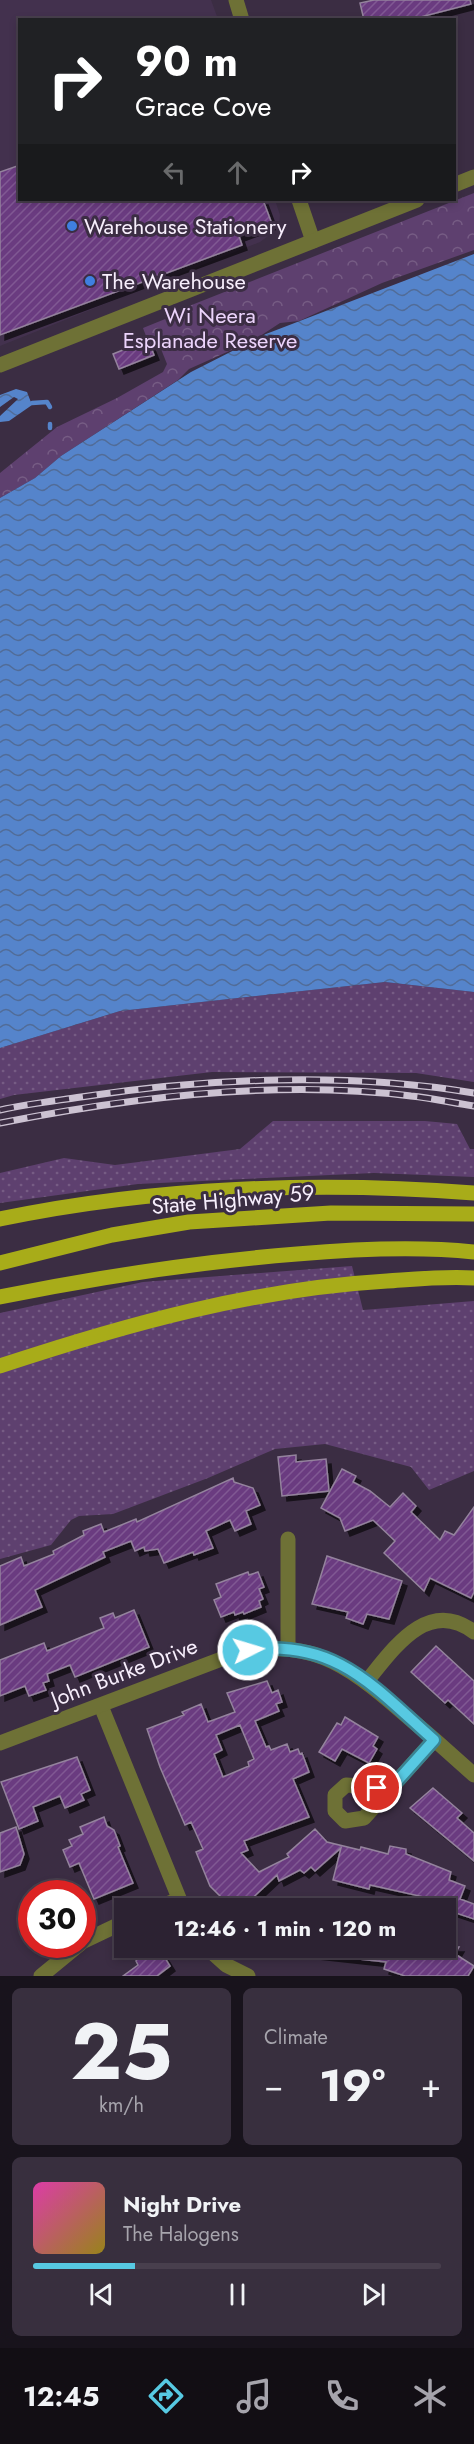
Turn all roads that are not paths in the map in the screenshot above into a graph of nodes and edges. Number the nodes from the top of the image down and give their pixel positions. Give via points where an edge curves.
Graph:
1 (236, 0) edge
2 (241, 18) edge
3 (474, 177) edge
4 (456, 184) edge
5 (299, 201) edge
6 (414, 201) edge
7 (313, 241) junction
8 (0, 365) edge
9 (474, 1193) edge
10 (474, 1214) edge
11 (0, 1219) edge
12 (474, 1252) edge
13 (0, 1263) edge
14 (474, 1278) edge
15 (0, 1297) edge
16 (0, 1366) edge
17 (288, 1539) dead end
18 (474, 1632) edge
19 (288, 1648) junction
20 (367, 1680) junction
21 (100, 1706) junction
22 (434, 1740) junction
23 (0, 1743) edge
24 (474, 1775) edge
25 (391, 1788) dead end
26 (179, 1898) edge
27 (114, 1927) edge
28 (96, 1936) edge
29 (63, 1958) edge
30 (218, 1958) edge
31 (41, 1976) edge
32 (248, 1976) edge

1 - 2 street
3 - 4 street
5 - 7 street
6 - 7 street
7 - 8 street
9 - 11 main road via 365,1187 208,1192 84,1205
10 - 13 main road, State Highway 59 via 331,1214 189,1222 112,1235
12 - 15 main road via 347,1250 230,1259 132,1271
14 - 16 main road via 333,1284 267,1294 121,1328
17 - 19 street
18 - 20 street via 446,1619 425,1623 396,1646
19 - 20 street, John Burke Drive via 320,1654
19 - 21 street, John Burke Drive via 232,1655
20 - 22 street, John Burke Drive
21 - 23 street, John Burke Drive
21 - 26 street
22 - 24 street, John Burke Drive
22 - 25 street
27 - 28 street
29 - 31 street
30 - 32 street

